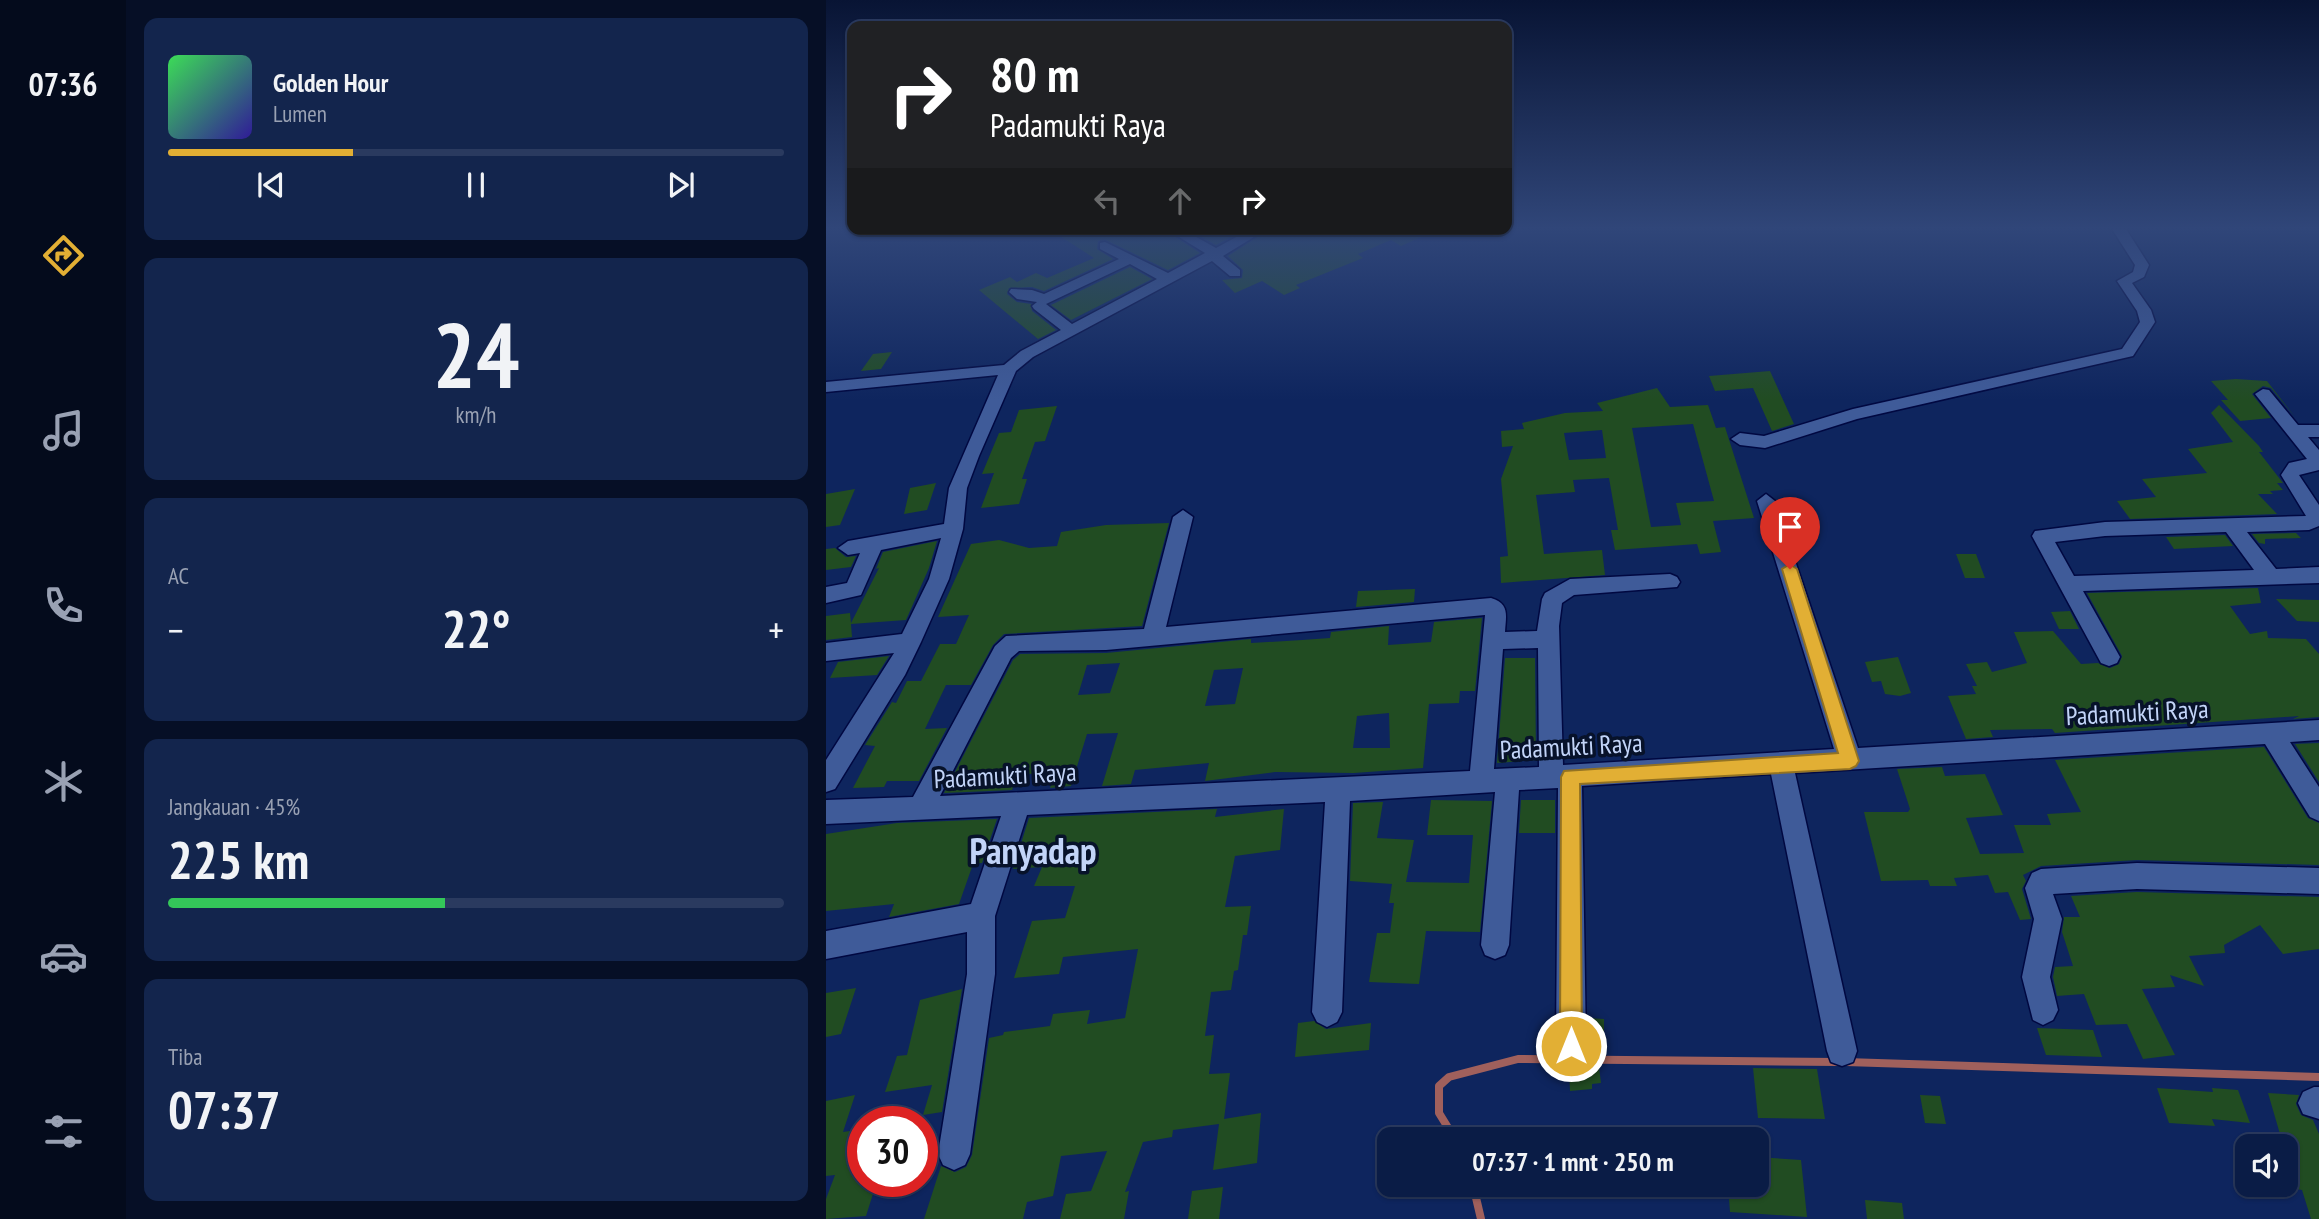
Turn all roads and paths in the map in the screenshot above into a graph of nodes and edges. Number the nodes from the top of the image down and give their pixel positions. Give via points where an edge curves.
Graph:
1 (1074, 286) edge
2 (1159, 286) edge
3 (2128, 286) edge
4 (1016, 292) dead end
5 (1039, 306) dead end
6 (1072, 331) junction
7 (1009, 369) junction
8 (826, 387) edge
9 (2263, 394) dead end
10 (2293, 431) junction
11 (2319, 431) edge
12 (1740, 439) dead end
13 (2319, 463) edge
14 (2295, 467) junction
15 (2319, 489) edge
16 (1766, 501) dead end
17 (1183, 517) dead end
18 (2317, 520) edge
19 (2232, 526) junction
20 (953, 529) junction
21 (874, 544) junction
22 (848, 548) dead end
23 (2319, 575) edge
24 (2271, 577) junction
25 (1670, 582) dead end
26 (2068, 584) junction
27 (826, 595) edge
28 (1153, 636) junction
29 (1548, 639) junction
30 (1493, 641) junction
31 (910, 642) junction
32 (826, 652) edge
33 (2109, 656) dead end
34 (2319, 730) edge
35 (2272, 734) junction
36 (1850, 761) junction
37 (1781, 765) junction
38 (1560, 777) junction
39 (1508, 779) junction
40 (1481, 780) junction
41 (826, 781) edge
42 (1338, 790) junction
43 (1018, 804) junction
44 (2319, 808) edge
45 (920, 809) junction
46 (826, 812) edge
47 (2319, 881) edge
48 (981, 916) junction
49 (1495, 945) dead end
50 (826, 946) edge
51 (2043, 1010) dead end
52 (1327, 1012) dead end
53 (1571, 1046) dead end
54 (1842, 1051) dead end
55 (954, 1154) dead end

1 - 4 street via 1044,300
2 - 6 street
3 - 12 street via 2148,314 2148,328 2127,353 1853,414 1765,442
5 - 6 street
6 - 7 street via 1027,354
7 - 8 street
7 - 20 street via 958,488
9 - 10 street
10 - 11 street
10 - 13 street
13 - 14 street
14 - 15 street
14 - 18 street via 2290,475
16 - 36 street
17 - 28 street
18 - 19 street
19 - 24 street
19 - 26 street via 2044,534 2041,537
20 - 21 street
20 - 31 street via 939,579
21 - 22 street
21 - 27 street via 854,589
23 - 24 street
24 - 26 street
25 - 29 street via 1570,587 1552,598
26 - 33 street
28 - 30 street via 1491,606 1496,609
28 - 45 street via 1009,644
29 - 30 street
29 - 38 street
30 - 40 street
31 - 32 street
31 - 41 street
34 - 35 street, Padamukti Raya
35 - 36 street, Padamukti Raya
35 - 44 street
36 - 37 street, Padamukti Raya
37 - 38 street, Padamukti Raya
37 - 54 street
38 - 39 street, Padamukti Raya
38 - 53 street
39 - 40 street, Padamukti Raya
39 - 49 street
40 - 42 street, Padamukti Raya
42 - 43 street, Padamukti Raya
42 - 52 street
43 - 45 street, Padamukti Raya
43 - 48 street
45 - 46 street, Padamukti Raya
47 - 51 street via 2137,876 2041,882 2038,888 2048,919 2036,977
48 - 50 street
48 - 55 street via 981,974

